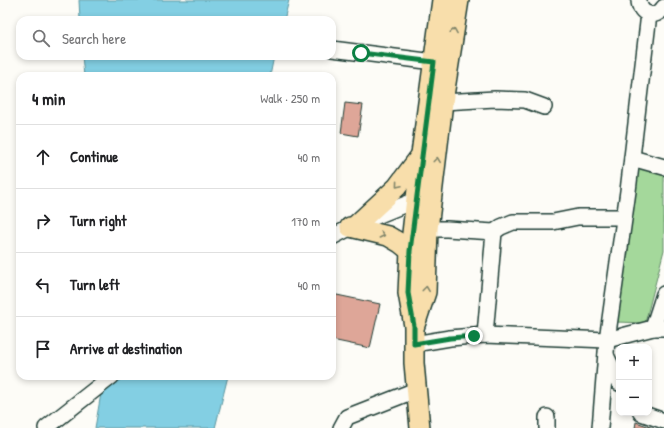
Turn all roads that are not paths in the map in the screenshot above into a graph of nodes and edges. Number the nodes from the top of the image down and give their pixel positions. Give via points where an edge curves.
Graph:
1 (442, 0) edge
2 (459, 0) edge
3 (649, 8) edge
4 (336, 50) edge
5 (434, 62) junction
6 (443, 102) junction
7 (544, 107) dead end
8 (421, 154) junction
9 (632, 158) junction
10 (664, 168) edge
11 (424, 201) junction
12 (624, 217) junction
13 (354, 225) junction
14 (428, 229) junction
15 (494, 232) junction
16 (336, 235) edge
17 (410, 251) junction
18 (664, 294) edge
19 (658, 328) edge
20 (414, 335) junction
21 (485, 335) junction
22 (606, 347) junction
23 (107, 380) edge
24 (618, 380) edge
25 (416, 390) junction
26 (650, 416) edge
27 (664, 421) edge
28 (46, 428) edge
29 (341, 428) edge
30 (420, 428) edge
31 (600, 428) edge

1 - 5 main road
6 -> 2 main road
3 - 9 street
4 - 5 street
5 - 8 main road
6 - 7 street via 525,100
11 -> 6 main road
8 - 11 main road
8 -> 13 main road via 397,187
9 - 10 street
9 - 12 street
11 - 13 street
11 - 14 main road
11 - 17 main road
12 - 15 street via 578,217 553,222 513,222
12 - 22 street
13 - 16 street
13 -> 17 main road via 388,236
14 - 15 street
20 -> 14 main road via 426,292
15 - 21 street
17 - 20 main road via 408,293
18 - 19 street
19 - 22 street
20 - 21 street via 450,338
20 - 25 main road
21 - 22 street
22 - 24 street
22 - 31 street
23 - 28 street
25 - 29 street via 347,417
25 - 30 main road
26 - 27 street

